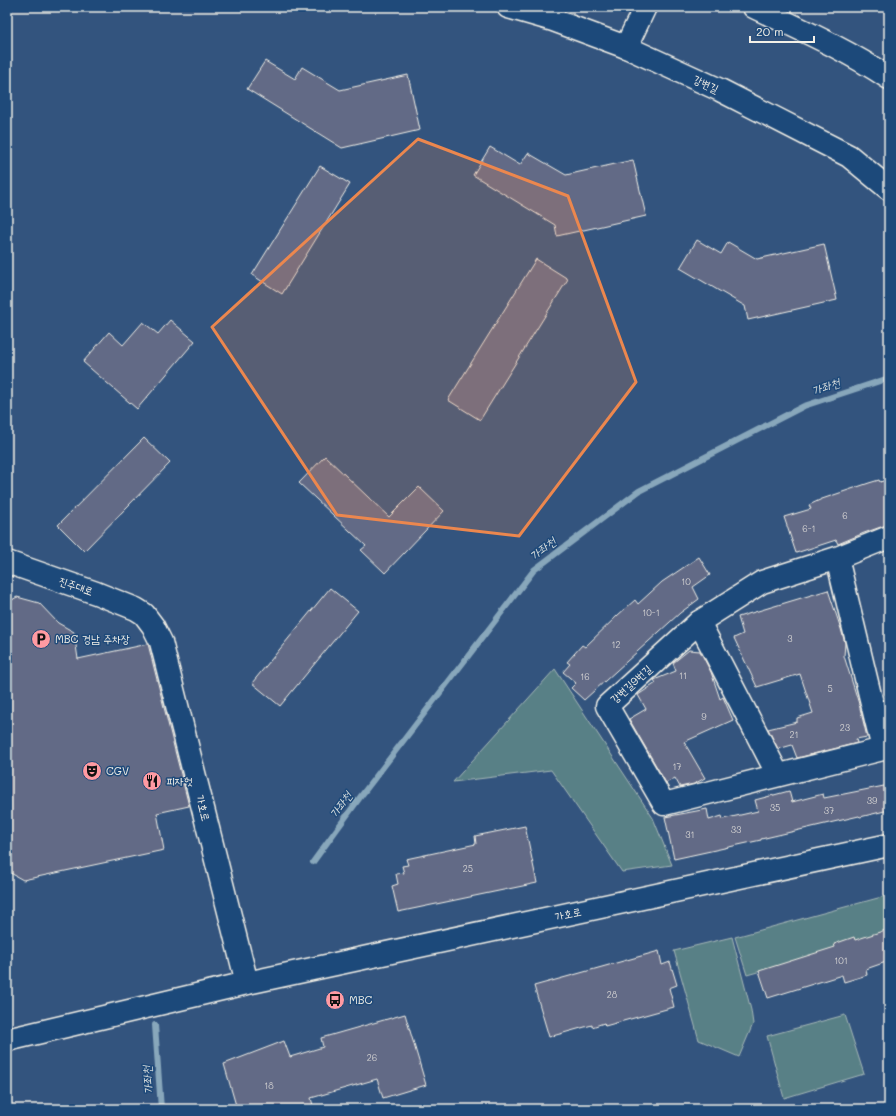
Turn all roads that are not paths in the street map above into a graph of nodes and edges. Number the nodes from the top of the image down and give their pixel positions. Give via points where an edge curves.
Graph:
1 (508, 7) edge
2 (645, 7) edge
3 (754, 7) edge
4 (626, 47) junction
5 (889, 78) edge
6 (889, 189) edge
7 (889, 537) edge
8 (837, 558) junction
9 (7, 562) edge
10 (144, 614) joint
11 (700, 622) junction
12 (778, 776) junction
13 (889, 845) edge
14 (247, 983) junction
15 (7, 1040) edge

1 - 4 street, 강변길 via 554,20
2 - 4 street
3 - 5 street via 869,65
4 - 6 street, 강변길 via 720,90 849,156
7 - 8 street, 강변길9번길
8 - 11 street, 강변길9번길 via 762,582
8 - 12 street, 강변길9번길 via 883,749
9 - 10 street, 진주대로 via 96,593
10 - 14 street, 가호로 via 161,642
11 - 12 street
11 - 12 street, 강변길9번길 via 606,706 664,804
13 - 14 street, 가호로
14 - 15 street, 가호로

